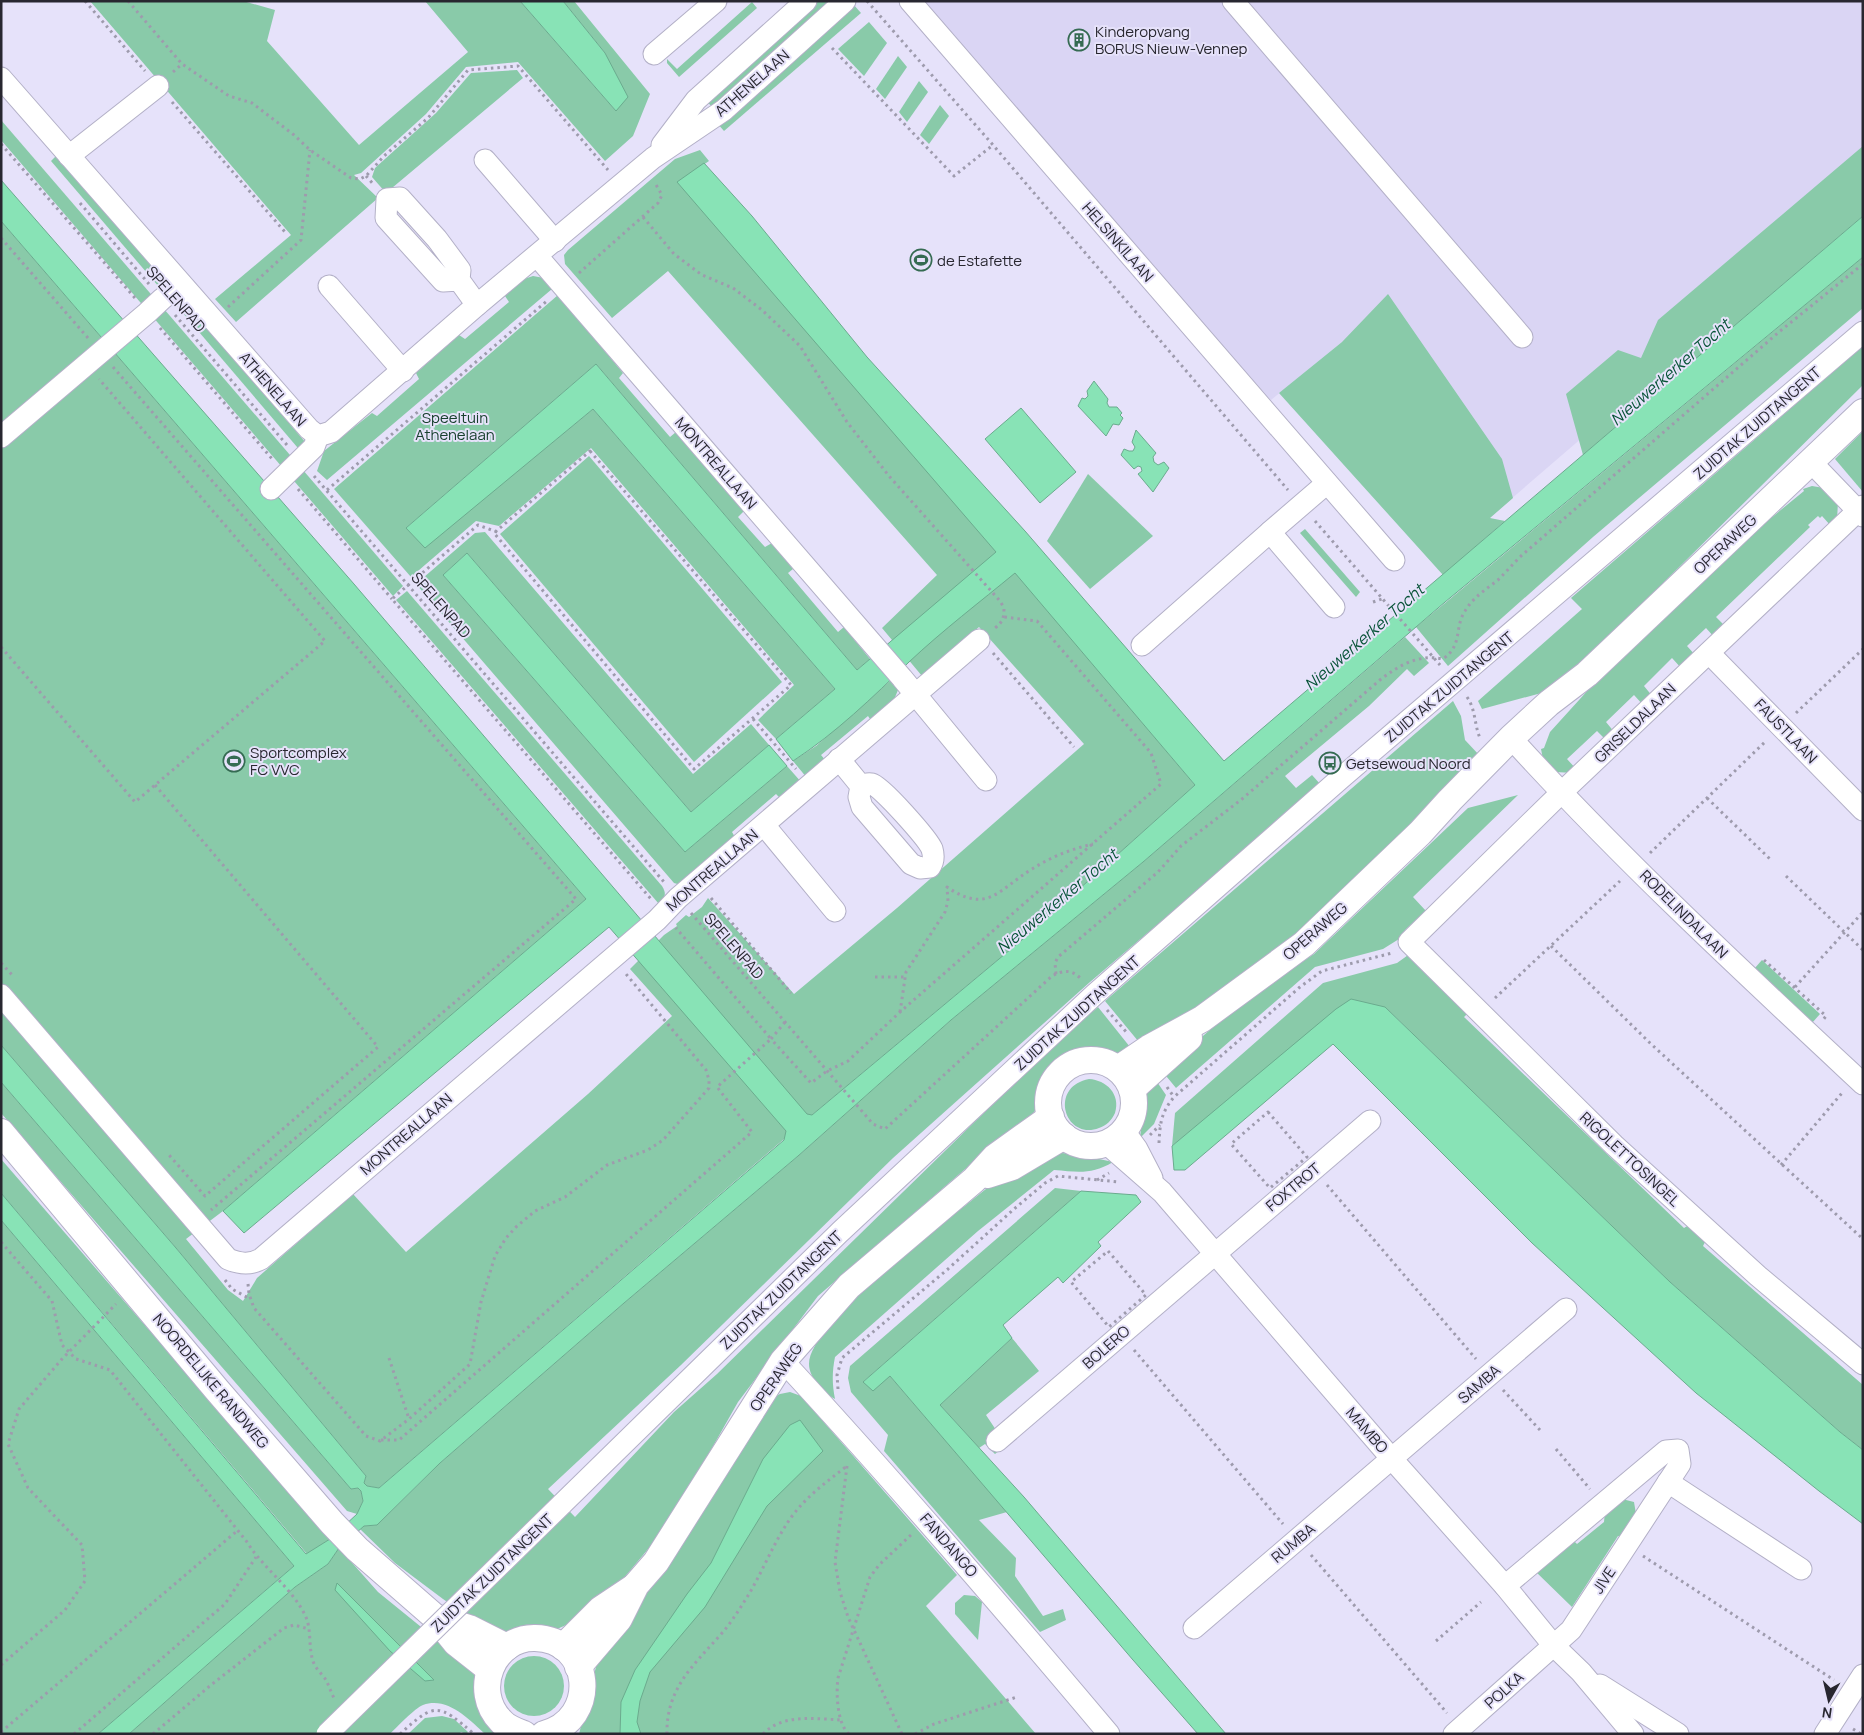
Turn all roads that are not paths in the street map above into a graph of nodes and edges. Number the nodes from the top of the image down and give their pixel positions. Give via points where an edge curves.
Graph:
1 (716, 1) edge
2 (806, 1) edge
3 (845, 1) edge
4 (910, 1) edge
5 (1233, 1) edge
6 (654, 54) dead end
7 (1, 78) edge
8 (158, 86) road end
9 (68, 156) junction
10 (653, 158) junction
11 (485, 160) dead end
12 (555, 241) junction
13 (537, 256) junction
14 (458, 280) dead end
15 (181, 284) junction
16 (330, 286) dead end
17 (478, 305) junction
18 (1863, 332) edge
19 (1522, 337) dead end
20 (403, 371) junction
21 (1863, 412) edge
22 (318, 436) junction
23 (1, 437) edge
24 (1811, 462) junction
25 (278, 482) road end
26 (1327, 483) junction
27 (1861, 511) edge
28 (1270, 532) junction
29 (1394, 560) dead end
30 (1334, 607) dead end
31 (983, 644) road end
32 (1142, 644) dead end
33 (1709, 652) junction
34 (908, 686) junction
35 (1509, 747) junction
36 (839, 759) junction
37 (986, 780) dead end
38 (861, 786) dead end
39 (1561, 793) junction
40 (1863, 810) edge
41 (764, 825) junction
42 (835, 911) dead end
43 (1409, 942) joint
44 (1, 995) edge
45 (1125, 1079) junction
46 (1859, 1081) edge
47 (1370, 1121) dead end
48 (1057, 1127) junction
49 (1, 1132) edge
50 (1115, 1137) junction
51 (1216, 1254) junction
52 (1566, 1309) dead end
53 (783, 1361) junction
54 (1863, 1364) edge
55 (997, 1441) dead end
56 (1392, 1459) junction
57 (1668, 1482) junction
58 (1624, 1488) junction
59 (1649, 1511) junction
60 (1801, 1568) dead end
61 (1505, 1586) junction
62 (434, 1617) junction
63 (1194, 1628) dead end
64 (1554, 1646) junction
65 (507, 1647) junction
66 (570, 1657) junction
67 (489, 1669) junction
68 (1581, 1672) junction
69 (1857, 1683) edge
70 (570, 1728) edge
71 (327, 1734) edge
72 (524, 1734) edge
73 (544, 1734) edge
74 (1109, 1734) edge
75 (1454, 1734) edge
76 (1633, 1734) edge
77 (1678, 1734) edge
78 (1825, 1734) edge

1 - 6 street
2 - 10 street, ATHENELAAN via 696,100
3 - 10 street, ATHENELAAN via 724,110
4 - 26 street, HELSINKILAAN
5 - 19 street
7 - 9 street, ATHENELAAN
8 - 9 street
9 - 15 street, ATHENELAAN
10 - 12 street, ATHENELAAN
11 - 12 street
12 - 13 street, ATHENELAAN
13 - 17 street, ATHENELAAN
13 - 34 street, MONTREALLAAN
14 - 17 street
15 - 22 street, ATHENELAAN via 308,429
15 - 23 street
16 - 20 street
17 - 20 street, ATHENELAAN
18 - 71 street, ZUIDTAK ZUIDTANGENT, bridge via 1341,778 1094,995 840,1232
20 - 22 street, ATHENELAAN via 331,432
21 - 24 main road, OPERAWEG
22 - 25 street via 314,447
24 - 27 street
24 - 35 main road, OPERAWEG via 1586,674 1549,703
26 - 28 street
26 - 29 street, HELSINKILAAN
27 - 33 street, GRISELDALAAN
28 - 30 street
28 - 32 street
31 - 34 street, MONTREALLAAN
33 - 39 street, GRISELDALAAN
33 - 40 street, FAUSTLAAN
34 - 36 street, MONTREALLAAN
34 - 37 street
35 - 39 street, RODELINDALAAN
35 - 45 main road, OPERAWEG via 1304,944 1202,1019 1186,1042
36 - 38 street
36 - 41 street, MONTREALLAAN
39 - 43 street, GRISELDALAAN
39 - 46 street, RODELINDALAAN via 1735,965
41 - 42 street
41 - 44 street, MONTREALLAAN via 254,1262 228,1259
43 - 54 street, RIGOLETTOSINGEL via 1621,1152 1758,1276
45 - 48 main road via 1106,1062 1079,1062 1066,1068 1050,1090 1048,1104
45 - 50 main road via 1135,1100 1134,1111 1130,1122
47 - 51 street, FOXTROT via 1310,1163
48 - 50 main road via 1084,1146
48 - 53 main road, OPERAWEG via 996,1157 974,1180 849,1286
49 - 62 main road, NOORDELIJKE RANDWEG via 332,1523
50 - 51 street, MAMBO
51 - 55 street, BOLERO
51 - 56 street, MAMBO
52 - 56 street, SAMBA
53 - 66 main road, OPERAWEG via 656,1562 636,1585 619,1619
53 - 74 street, FANDANGO via 865,1449
56 - 61 street, MAMBO
56 - 63 street, RUMBA
57 - 58 street, JIVE via 1680,1464 1678,1450 1666,1451
57 - 59 street, JIVE
57 - 60 street
58 - 59 street
58 - 61 street, JIVE
59 - 64 street, JIVE via 1571,1630
61 - 64 street, MAMBO
62 - 65 main road, NOORDELIJKE RANDWEG via 469,1628
62 - 67 main road, NOORDELIJKE RANDWEG via 456,1643
64 - 68 street, MAMBO
64 - 75 street, POLKA
65 - 66 main road via 520,1640 550,1640
65 - 67 main road
66 - 70 main road via 582,1674 583,1691
67 - 72 main road via 486,1684 492,1710 512,1730
68 - 76 street, MAMBO
68 - 77 street, MAMBO
69 - 78 street
70 - 73 main road

